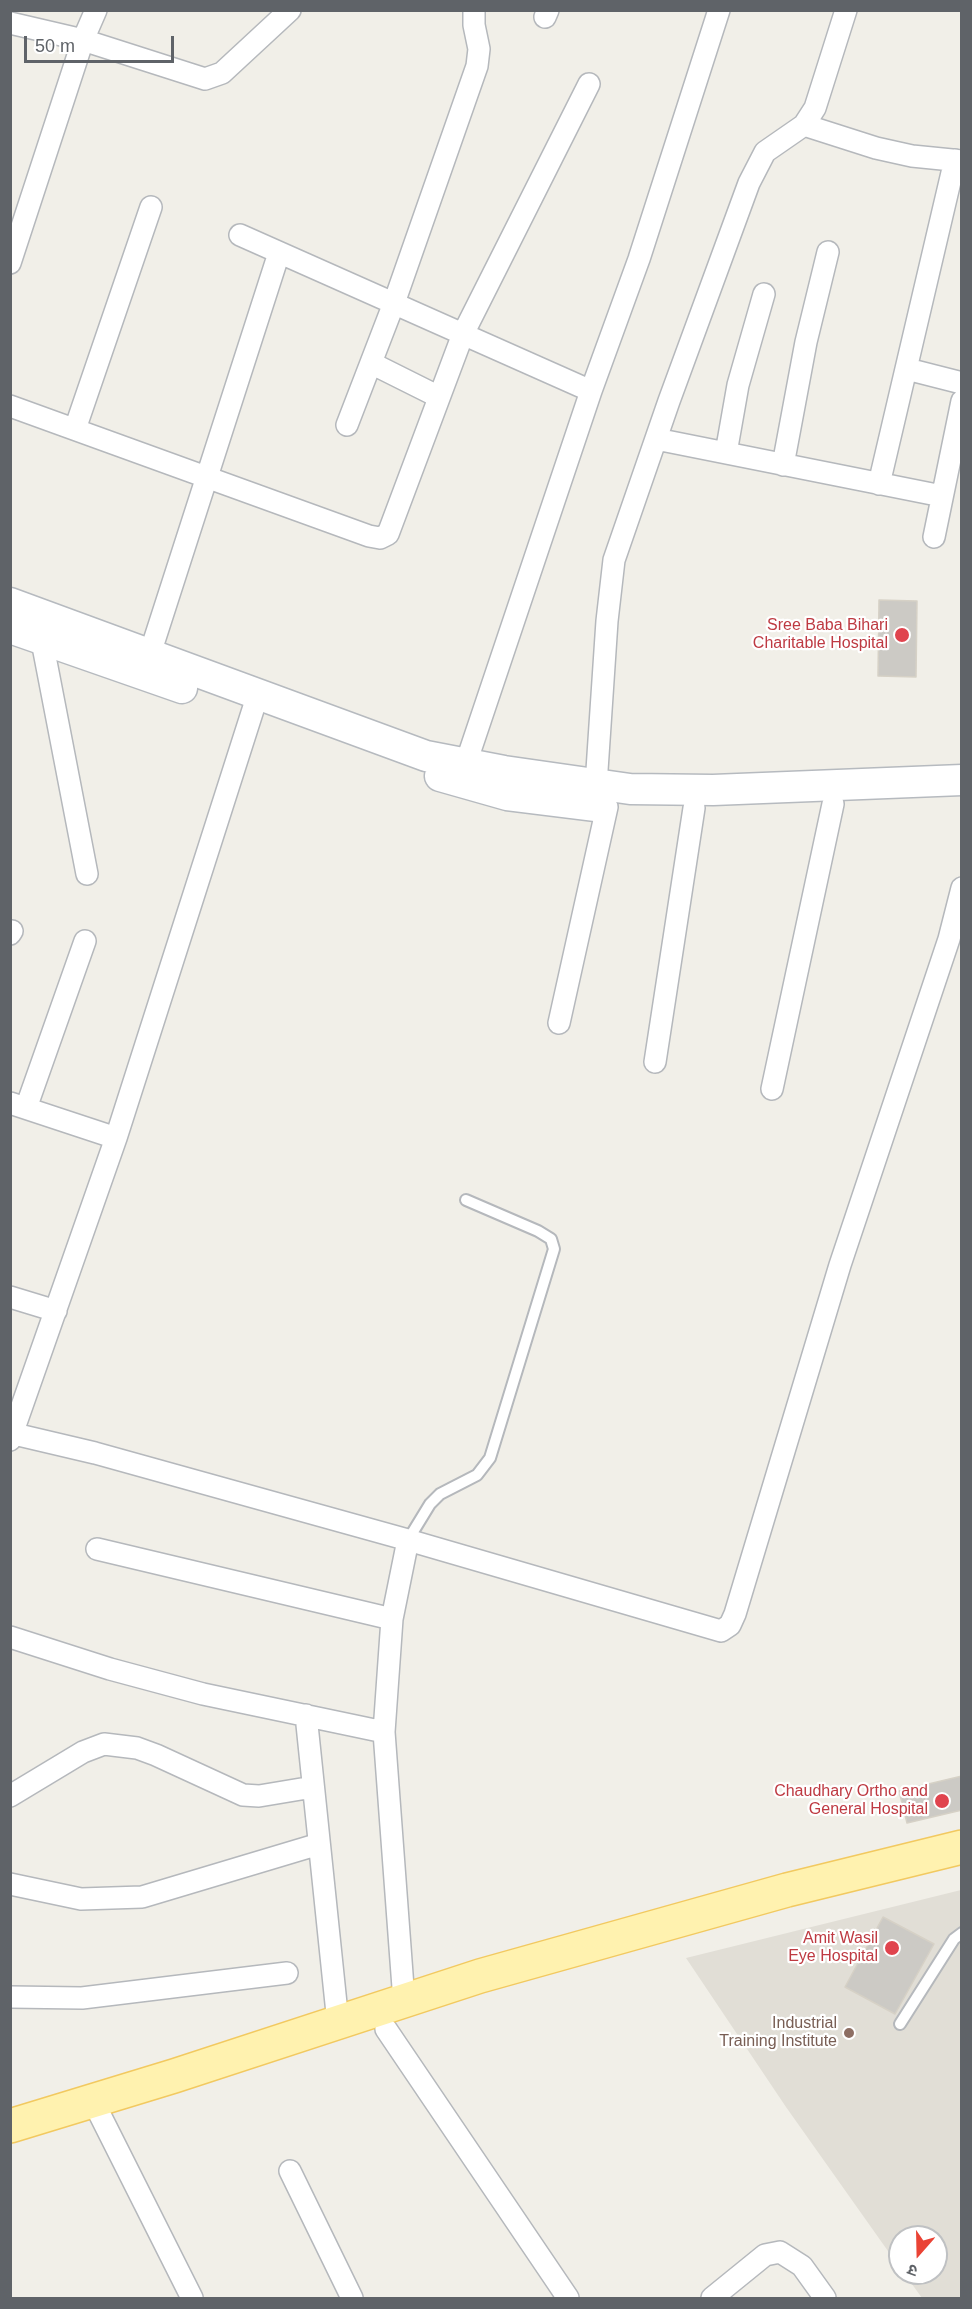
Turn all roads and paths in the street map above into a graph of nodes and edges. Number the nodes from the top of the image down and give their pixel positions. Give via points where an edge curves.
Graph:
1 (96, 10) edge
2 (290, 10) edge
3 (474, 10) edge
4 (846, 10) edge
5 (716, 12) edge
6 (10, 23) edge
7 (83, 40) junction
8 (589, 84) dead end
9 (804, 125) junction
10 (958, 161) edge
11 (151, 207) dead end
12 (240, 235) dead end
13 (828, 252) dead end
14 (279, 253) junction
15 (10, 263) edge
16 (764, 294) dead end
17 (394, 303) junction
18 (463, 334) junction
19 (371, 363) junction
20 (907, 369) junction
21 (962, 383) edge
22 (591, 391) junction
23 (439, 397) junction
24 (962, 401) edge
25 (10, 406) edge
26 (346, 425) dead end
27 (75, 429) junction
28 (656, 439) junction
29 (726, 453) junction
30 (783, 465) junction
31 (207, 477) junction
32 (879, 484) junction
33 (942, 496) junction
34 (934, 537) dead end
35 (10, 603) edge
36 (10, 628) edge
37 (47, 630) junction
38 (146, 664) junction
39 (255, 703) junction
40 (466, 764) junction
41 (962, 780) edge
42 (602, 796) junction
43 (962, 800) edge
44 (833, 804) junction
45 (694, 808) junction
46 (87, 874) dead end
47 (962, 888) edge
48 (85, 941) dead end
49 (559, 1023) dead end
50 (655, 1062) dead end
51 (771, 1089) dead end
52 (18, 1105) edge
53 (116, 1138) junction
54 (466, 1200) dead end
55 (10, 1297) edge
56 (56, 1311) junction
57 (11, 1435) edge
58 (408, 1540) junction
59 (97, 1549) dead end
60 (392, 1619) junction
61 (10, 1636) edge
62 (306, 1715) junction
63 (384, 1732) junction
64 (313, 1787) junction
65 (10, 1796) edge
66 (319, 1844) junction
67 (962, 1847) edge
68 (962, 1868) edge
69 (10, 1884) edge
70 (962, 1933) edge
71 (287, 1973) dead end
72 (10, 1997) edge
73 (404, 2001) junction
74 (338, 2023) junction
75 (900, 2024) dead end
76 (386, 2029) junction
77 (97, 2109) junction
78 (10, 2126) edge
79 (10, 2145) edge
80 (290, 2171) dead end
81 (192, 2298) edge
82 (352, 2298) edge
83 (568, 2298) edge
84 (712, 2298) edge
85 (825, 2298) edge

1 - 7 street
2 - 7 street via 222,73 205,79
3 - 17 street via 480,49 477,66
4 - 9 street via 815,108
5 - 22 street via 639,259
6 - 7 street
7 - 15 street
8 - 18 street
9 - 10 street via 876,148
9 - 28 street via 765,152 757,166
10 - 20 street
11 - 27 street
12 - 14 street
13 - 30 street
14 - 17 street
14 - 31 street
16 - 29 street via 738,385
17 - 18 street
17 - 19 street
18 - 22 street
18 - 23 street
19 - 23 street
19 - 26 street
20 - 21 street
20 - 32 street
22 - 40 street
23 - 31 street via 393,526 380,538
24 - 33 street
25 - 27 street
27 - 31 street
28 - 29 street
28 - 42 street via 610,580
29 - 30 street
30 - 32 street
31 - 38 street
32 - 33 street
33 - 34 street
35 - 37 street
36 - 37 street
37 - 38 street
37 - 46 street
38 - 39 street
39 - 40 street via 426,756
39 - 42 street via 419,771 507,795
39 - 53 street
40 - 42 street
41 - 42 street via 713,790 630,789
42 - 45 street
42 - 49 street
43 - 44 street
44 - 45 street
44 - 51 street
45 - 50 street
47 - 58 street via 950,939 840,1265 730,1625 721,1631 707,1628
48 - 52 street
52 - 53 street
53 - 56 street
54 - 58 lane via 538,1231 551,1239 554,1249 490,1458 477,1475 440,1494 430,1504
55 - 56 street
56 - 57 street
57 - 58 street via 106,1456
58 - 60 street
59 - 60 street
60 - 63 street
61 - 62 street via 174,1687
62 - 63 street
62 - 64 street
63 - 73 street
64 - 65 street via 259,1796 243,1794 137,1748 104,1744 83,1752
64 - 66 street
66 - 69 street via 142,1897 81,1899
66 - 74 street
67 - 73 main road via 787,1890
68 - 76 main road via 781,1914
70 - 75 lane via 954,1939
71 - 72 street via 82,1998
73 - 74 main road
74 - 77 main road
76 - 77 main road
76 - 83 street
77 - 78 main road
77 - 79 main road
77 - 81 street
80 - 82 street
84 - 85 street via 765,2255 780,2252 802,2266

